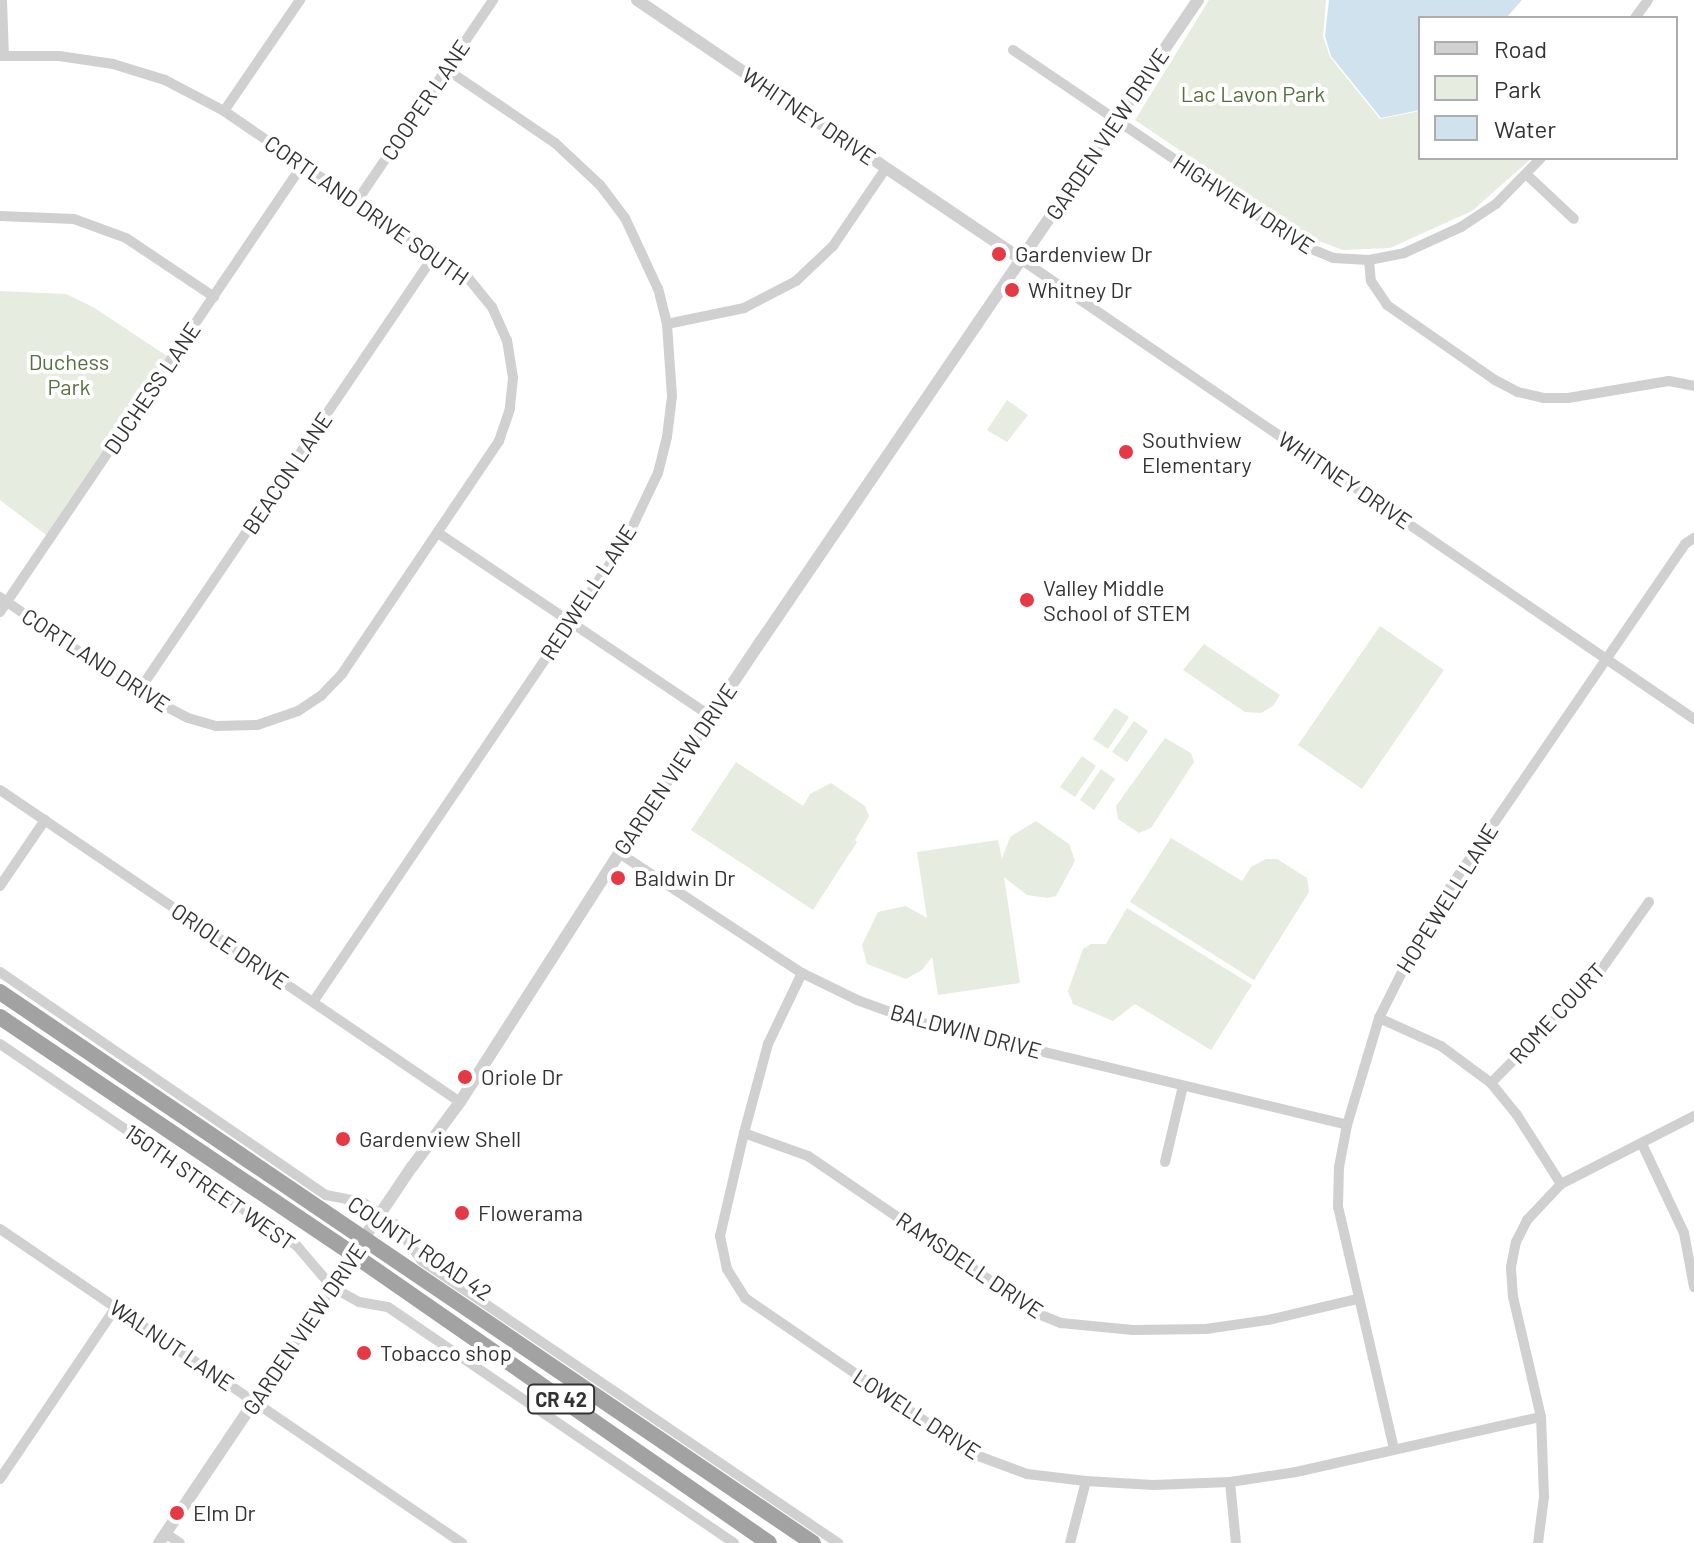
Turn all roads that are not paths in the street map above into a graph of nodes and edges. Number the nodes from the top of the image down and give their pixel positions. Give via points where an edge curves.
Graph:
1 (2, 0) edge
2 (300, 0) edge
3 (493, 0) edge
4 (637, 0) edge
5 (1198, 0) edge
6 (1013, 50) dead end
7 (2, 56) edge
8 (446, 69) junction
9 (224, 111) junction
10 (1117, 121) junction
11 (1539, 160) edge
12 (303, 164) junction
13 (886, 168) junction
14 (1527, 175) junction
15 (357, 201) junction
16 (0, 216) edge
17 (1574, 219) dead end
18 (435, 254) junction
19 (1022, 260) junction
20 (1369, 260) junction
21 (214, 297) junction
22 (667, 324) junction
23 (1694, 386) edge
24 (438, 533) junction
25 (1694, 538) edge
26 (2, 604) edge
27 (570, 622) junction
28 (1606, 658) junction
29 (138, 692) junction
30 (710, 716) junction
31 (1694, 719) edge
32 (0, 790) edge
33 (45, 820) junction
34 (619, 853) junction
35 (0, 886) edge
36 (1649, 902) dead end
37 (0, 972) edge
38 (802, 973) junction
39 (0, 992) edge
40 (313, 1002) junction
41 (0, 1017) edge
42 (1379, 1018) junction
43 (0, 1044) edge
44 (1491, 1083) junction
45 (1183, 1086) junction
46 (460, 1102) junction
47 (1694, 1116) edge
48 (1347, 1125) junction
49 (744, 1133) junction
50 (1642, 1144) junction
51 (1165, 1162) dead end
52 (1561, 1184) junction
53 (380, 1215) junction
54 (0, 1229) edge
55 (366, 1237) junction
56 (354, 1255) junction
57 (332, 1287) junction
58 (1694, 1287) edge
59 (1357, 1299) junction
60 (116, 1307) junction
61 (255, 1401) junction
62 (1541, 1417) junction
63 (1394, 1449) junction
64 (0, 1479) edge
65 (1086, 1481) junction
66 (1230, 1482) junction
67 (162, 1538) edge
68 (180, 1543) edge
69 (462, 1543) edge
70 (734, 1543) edge
71 (769, 1543) edge
72 (813, 1543) edge
73 (838, 1543) edge
74 (1070, 1543) edge
75 (1236, 1543) edge
76 (1538, 1543) edge

1 - 7 street
2 - 9 street
3 - 8 street, COOPER LANE
4 - 13 street, WHITNEY DRIVE
5 - 10 street, GARDEN VIEW DRIVE
6 - 10 street, HIGHVIEW DRIVE
7 - 9 street, CORTLAND DRIVE SOUTH via 59,56 113,64 165,80
8 - 15 street, COOPER LANE
8 - 22 street, REDWELL LANE via 555,143 600,185 643,250
9 - 12 street, CORTLAND DRIVE SOUTH
10 - 19 street, GARDEN VIEW DRIVE
10 - 20 street, HIGHVIEW DRIVE via 1299,244 1333,258
11 - 14 street, HIGHVIEW DRIVE
12 - 15 street, CORTLAND DRIVE SOUTH
12 - 21 street, DUCHESS LANE
13 - 19 street, WHITNEY DRIVE
13 - 22 street via 833,246 796,281 744,308
14 - 17 street
14 - 20 street, HIGHVIEW DRIVE via 1461,227 1404,253
15 - 18 street, CORTLAND DRIVE SOUTH
16 - 21 street via 74,219 126,238
18 - 24 street, CORTLAND DRIVE SOUTH via 469,279 492,307 507,340 513,378 499,441
18 - 29 street, BEACON LANE
19 - 28 street, WHITNEY DRIVE
19 - 30 street, GARDEN VIEW DRIVE
20 - 23 street via 1371,281 1387,305 1518,392 1568,398 1669,381
21 - 26 street, DUCHESS LANE
22 - 27 street, REDWELL LANE via 672,396 658,473 626,540
24 - 27 street
24 - 29 street, CORTLAND DRIVE via 342,674 298,711 257,725 216,726
25 - 28 street, HOPEWELL LANE
26 - 29 street, CORTLAND DRIVE
27 - 30 street
27 - 40 street, REDWELL LANE
28 - 31 street, WHITNEY DRIVE
28 - 42 street, HOPEWELL LANE via 1429,918
30 - 34 street, GARDEN VIEW DRIVE
32 - 33 street, ORIOLE DRIVE
33 - 35 street
33 - 40 street, ORIOLE DRIVE
34 - 38 street, BALDWIN DRIVE
34 - 46 street, GARDEN VIEW DRIVE
36 - 44 street, ROME COURT via 1596,977
37 - 53 street via 326,1195 362,1202
38 - 45 street, BALDWIN DRIVE via 915,1021
38 - 49 street, LOWELL DRIVE via 768,1044
39 - 55 highway, COUNTY ROAD 42 / CR 42
40 - 46 street, ORIOLE DRIVE
41 - 56 highway, COUNTY ROAD 42 / CR 42
42 - 44 street via 1441,1046
42 - 48 street, HOPEWELL LANE
43 - 57 street, 150TH STREET WEST via 297,1246
44 - 52 street
45 - 48 street, BALDWIN DRIVE
45 - 51 street
46 - 53 street, GARDEN VIEW DRIVE
47 - 50 street
48 - 59 street, HOPEWELL LANE via 1338,1207
49 - 59 street, RAMSDELL DRIVE via 808,1156 1041,1315 1061,1323 1133,1330 1206,1329
49 - 65 street, LOWELL DRIVE via 720,1236 727,1269 745,1298 973,1454 1027,1474
50 - 52 street
50 - 58 street via 1684,1233
52 - 62 street via 1527,1220 1511,1267
53 - 55 street, GARDEN VIEW DRIVE
53 - 73 street via 395,1224 422,1261
54 - 60 street, WALNUT LANE
55 - 56 street, GARDEN VIEW DRIVE
55 - 72 highway, COUNTY ROAD 42 / CR 42
56 - 57 street, GARDEN VIEW DRIVE
56 - 71 highway, COUNTY ROAD 42 / CR 42
57 - 61 street, GARDEN VIEW DRIVE
57 - 70 street, 150TH STREET WEST via 359,1302 388,1307
59 - 63 street, HOPEWELL LANE
60 - 61 street, WALNUT LANE
60 - 64 street
61 - 67 street, GARDEN VIEW DRIVE
61 - 69 street, WALNUT LANE
62 - 63 street, LOWELL DRIVE
62 - 76 street via 1544,1497
63 - 66 street, LOWELL DRIVE
65 - 66 street, LOWELL DRIVE
65 - 74 street
66 - 75 street
67 - 68 street

